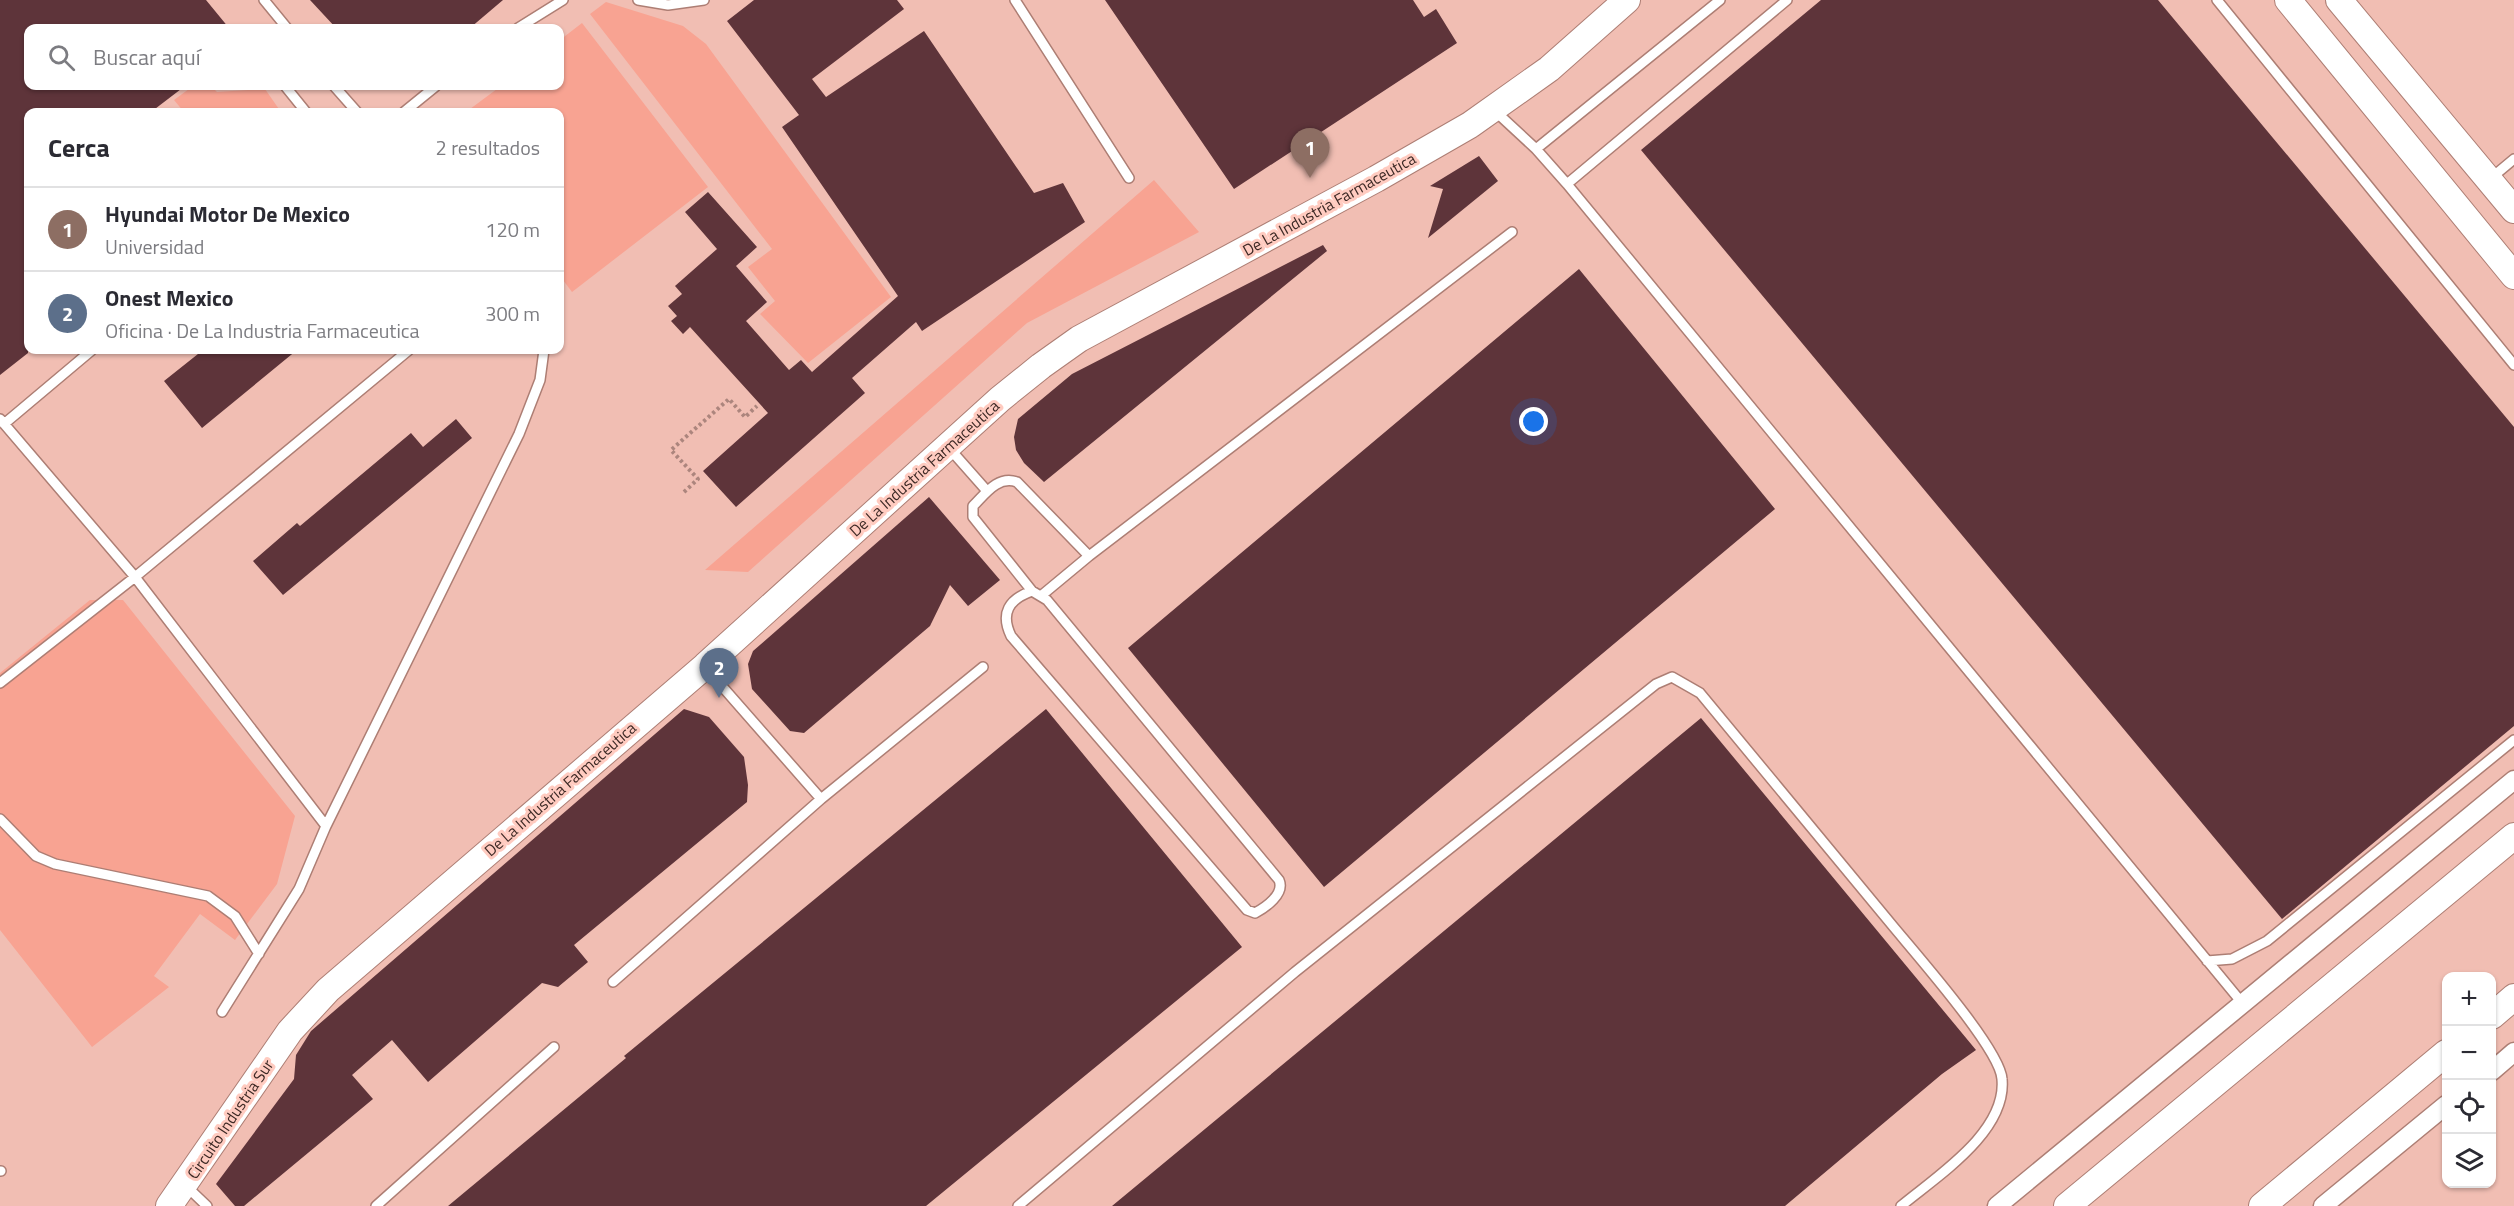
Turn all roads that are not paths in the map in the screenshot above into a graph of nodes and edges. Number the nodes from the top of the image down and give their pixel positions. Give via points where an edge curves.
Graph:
1 (264, 0) edge
2 (563, 0) edge
3 (638, 0) edge
4 (704, 0) edge
5 (1015, 0) edge
6 (1627, 0) edge
7 (1720, 0) edge
8 (1787, 0) edge
9 (2217, 0) edge
10 (2288, 0) edge
11 (2339, 0) edge
12 (284, 24) edge
13 (524, 24) edge
14 (288, 90) edge
15 (338, 90) edge
16 (431, 90) edge
17 (303, 108) edge
18 (353, 108) edge
19 (409, 108) edge
20 (1491, 108) junction
21 (1536, 149) junction
22 (2514, 159) edge
23 (1129, 178) dead end
24 (2489, 180) junction
25 (1567, 184) junction
26 (2514, 210) edge
27 (1512, 232) dead end
28 (2514, 276) edge
29 (87, 354) edge
30 (404, 354) edge
31 (543, 354) edge
32 (2514, 365) edge
33 (2, 421) edge
34 (948, 447) junction
35 (987, 491) junction
36 (1089, 556) junction
37 (135, 577) junction
38 (1032, 591) junction
39 (1042, 595) junction
40 (705, 666) junction
41 (983, 667) dead end
42 (0, 683) edge
43 (2514, 740) edge
44 (2514, 780) edge
45 (821, 799) junction
46 (0, 819) edge
47 (326, 826) junction
48 (2514, 836) edge
49 (260, 954) junction
50 (2208, 961) junction
51 (614, 982) dead end
52 (2514, 997) edge
53 (2242, 1004) junction
54 (222, 1012) dead end
55 (2496, 1013) edge
56 (290, 1031) joint
57 (554, 1047) dead end
58 (2514, 1052) edge
59 (2442, 1056) edge
60 (2496, 1068) edge
61 (2442, 1108) edge
62 (184, 1185) junction
63 (169, 1206) edge
64 (207, 1206) edge
65 (376, 1206) edge
66 (1018, 1206) edge
67 (1901, 1206) edge
68 (1997, 1206) edge
69 (2067, 1206) edge
70 (2262, 1206) edge
71 (2323, 1206) edge

1 - 12 lane
2 - 13 lane
3 - 4 lane via 668,5
5 - 23 lane
6 - 20 main road, De La Industria Farmaceutica via 1549,69
7 - 21 lane
8 - 25 lane
9 - 32 lane
10 - 28 main road
11 - 24 main road
14 - 17 lane
15 - 18 lane
16 - 19 lane
20 - 21 lane
20 - 34 main road, De La Industria Farmaceutica via 1470,125 1394,169 1079,339 1000,399
21 - 25 lane
22 - 24 lane
24 - 26 main road
25 - 50 lane
27 - 36 lane
29 - 33 lane
30 - 37 lane
31 - 47 lane via 540,380 519,434
33 - 37 lane
34 - 35 lane
34 - 40 main road, De La Industria Farmaceutica
35 - 36 lane via 1006,479 1017,482
35 - 38 lane via 971,513
36 - 39 lane
37 - 42 lane
37 - 47 lane
38 - 39 lane
38 - 39 lane via 1019,595 1008,607 1005,617 1011,636 1247,910 1255,913 1261,909 1279,894 1279,880
40 - 45 lane
40 - 56 main road, De La Industria Farmaceutica via 360,960
41 - 45 lane
43 - 50 lane via 2267,941 2232,959
44 - 53 street
45 - 51 lane
46 - 49 lane via 36,856 56,864 208,896 235,916
47 - 49 lane via 299,889
48 - 69 main road
49 - 54 lane
50 - 53 lane
52 - 55 main road
53 - 68 street
56 - 62 main road, Circuito Industria Sur
57 - 65 lane
58 - 60 street
59 - 70 main road
61 - 71 street
62 - 63 main road, Circuito Industria Sur
62 - 64 lane
66 - 67 lane via 1295,972 1656,684 1672,677 1700,693 1952,998 1999,1064 2003,1079 2000,1101 1975,1143

